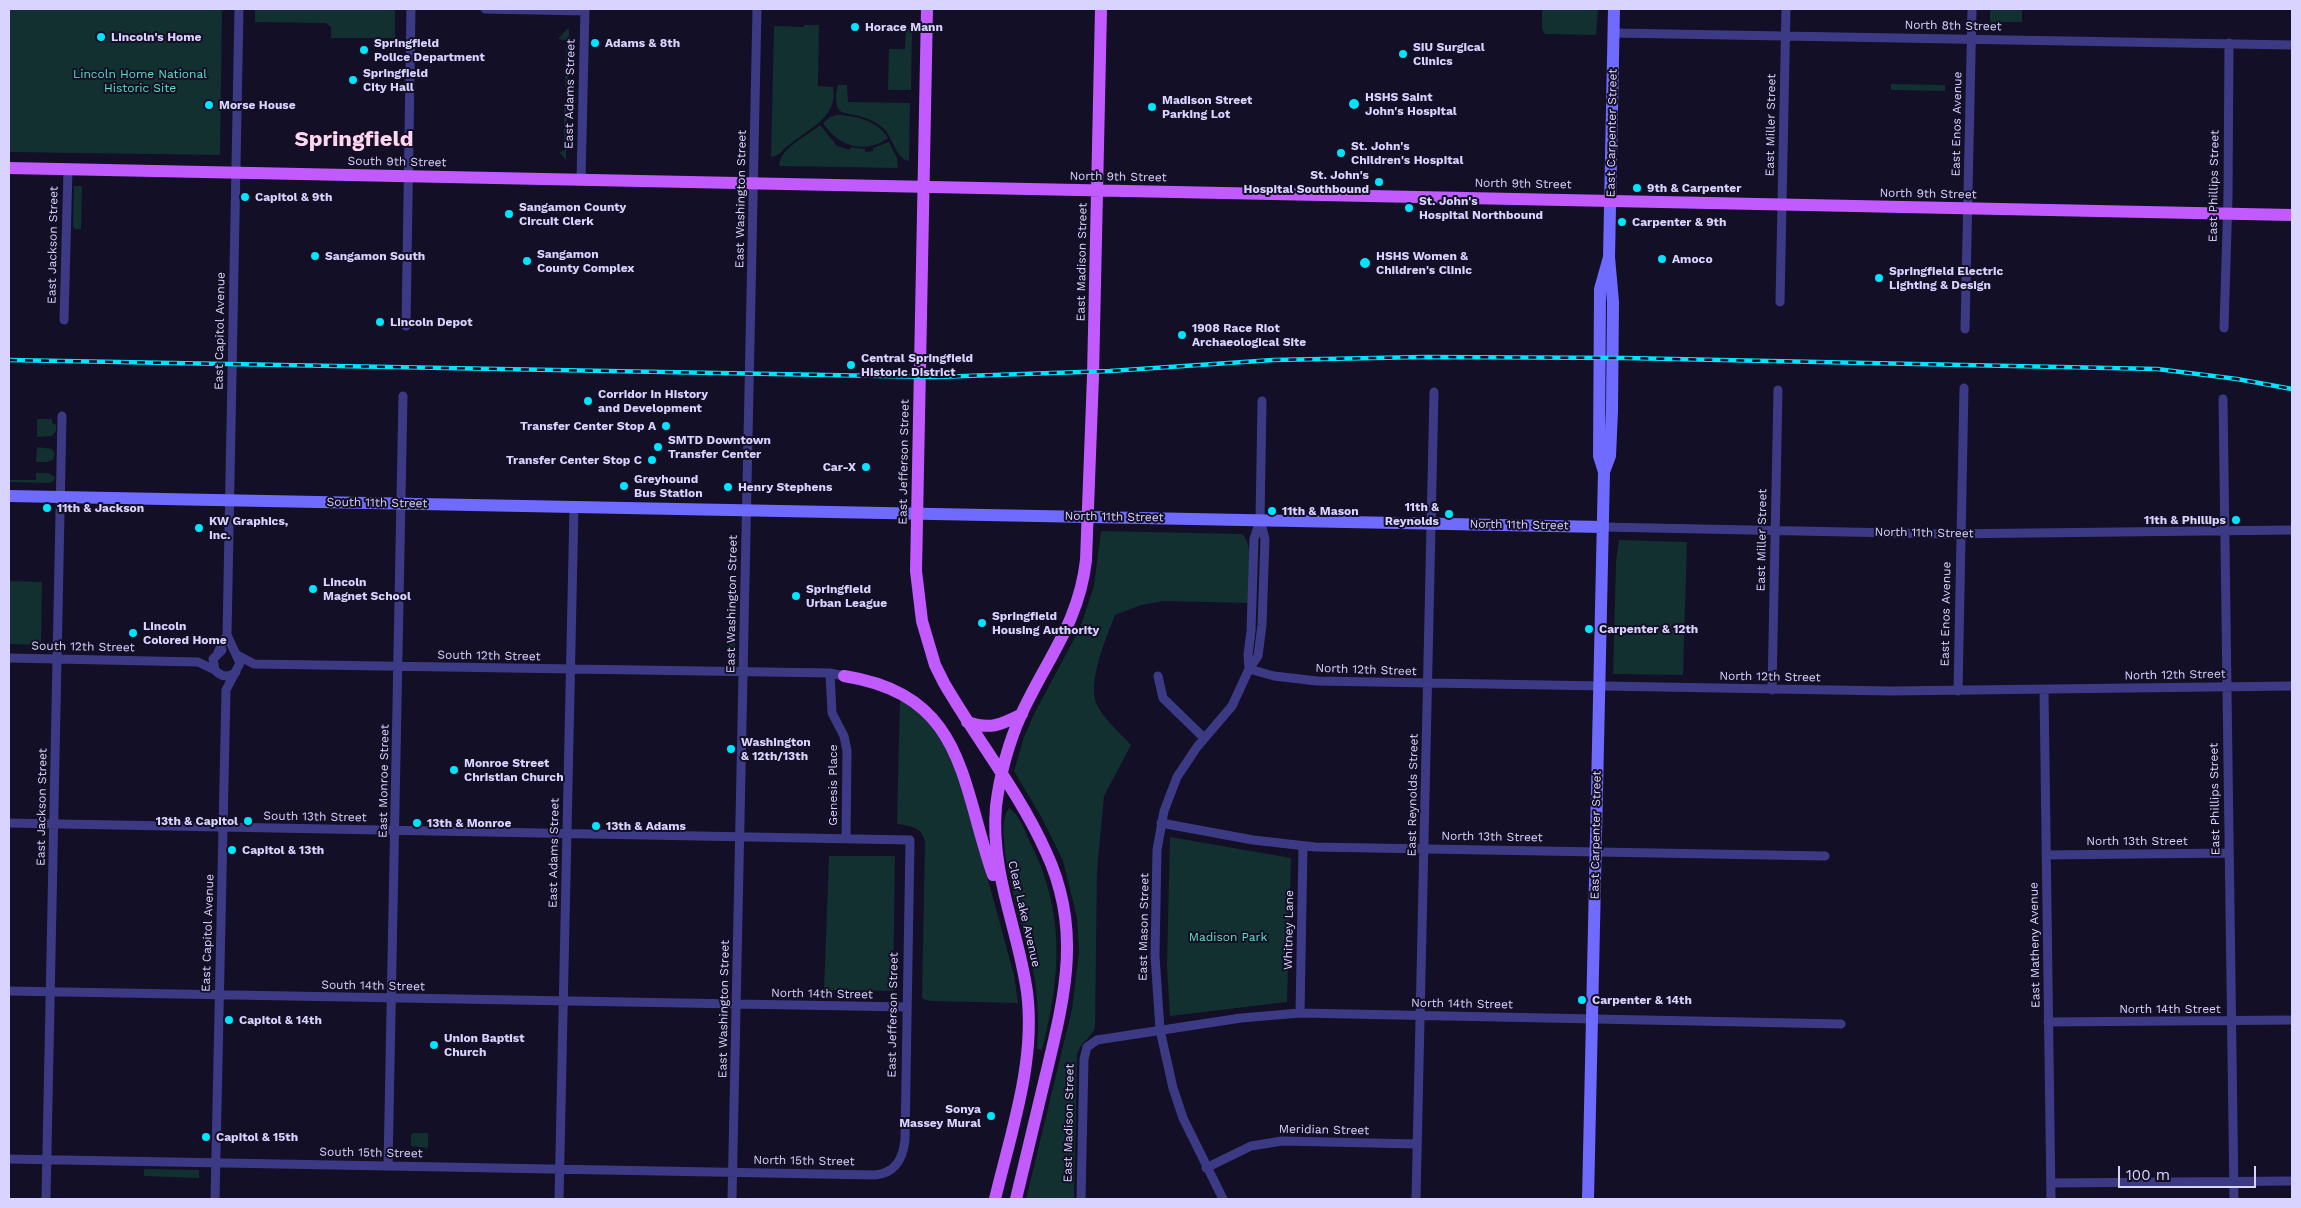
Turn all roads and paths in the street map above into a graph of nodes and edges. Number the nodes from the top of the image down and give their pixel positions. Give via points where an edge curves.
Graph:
1 (239, 9) edge
2 (412, 9) edge
3 (485, 9) edge
4 (757, 9) edge
5 (927, 9) edge
6 (1101, 9) edge
7 (1614, 9) edge
8 (1786, 9) edge
9 (1972, 9) edge
10 (585, 10) edge
11 (1614, 33) junction
12 (1785, 36) junction
13 (1972, 39) junction
14 (2229, 44) junction
15 (2292, 45) edge
16 (9, 168) edge
17 (68, 169) junction
18 (236, 172) junction
19 (409, 176) junction
20 (581, 180) junction
21 (754, 184) junction
22 (924, 186) junction
23 (1097, 190) junction
24 (1610, 200) junction
25 (1782, 205) junction
26 (1968, 208) junction
27 (2227, 214) junction
28 (2292, 215) edge
29 (1780, 302) dead end
30 (64, 320) dead end
31 (406, 326) dead end
32 (2224, 328) dead end
33 (1965, 329) dead end
34 (1964, 388) dead end
35 (1778, 390) dead end
36 (1434, 392) dead end
37 (403, 396) dead end
38 (2223, 399) dead end
39 (1262, 402) dead end
40 (62, 416) dead end
41 (9, 496) edge
42 (61, 497) junction
43 (230, 500) junction
44 (402, 504) junction
45 (574, 507) junction
46 (746, 510) junction
47 (916, 515) junction
48 (1089, 517) junction
49 (1260, 520) junction
50 (1431, 524) junction
51 (1603, 527) junction
52 (2292, 530) edge
53 (1774, 531) junction
54 (2224, 531) junction
55 (1960, 534) junction
56 (227, 635) junction
57 (217, 653) junction
58 (236, 654) junction
59 (9, 658) edge
60 (57, 659) junction
61 (198, 662) junction
62 (254, 664) junction
63 (398, 666) junction
64 (1249, 669) junction
65 (238, 670) junction
66 (571, 670) junction
67 (215, 671) junction
68 (743, 673) junction
69 (830, 673) junction
70 (844, 676) joint
71 (1158, 676) dead end
72 (1427, 684) junction
73 (2292, 686) edge
74 (1599, 687) junction
75 (2226, 687) junction
76 (226, 690) junction
77 (1772, 690) junction
78 (2044, 690) junction
79 (1958, 691) junction
80 (1022, 714) junction
81 (967, 722) junction
82 (1204, 738) junction
83 (1002, 776) junction
84 (9, 823) edge
85 (1161, 823) junction
86 (54, 824) junction
87 (223, 827) junction
88 (395, 831) junction
89 (567, 834) junction
90 (740, 837) junction
91 (846, 839) junction
92 (1303, 847) junction
93 (1424, 849) junction
94 (1595, 852) junction
95 (2228, 853) junction
96 (2046, 855) junction
97 (1825, 856) dead end
98 (1011, 924) junction
99 (9, 991) edge
100 (51, 992) junction
101 (218, 996) junction
102 (392, 999) junction
103 (563, 1001) junction
104 (736, 1004) junction
105 (907, 1008) junction
106 (1300, 1014) junction
107 (1420, 1016) junction
108 (1592, 1019) junction
109 (2292, 1020) edge
110 (2230, 1021) junction
111 (2048, 1022) junction
112 (1841, 1024) dead end
113 (1160, 1030) junction
114 (1087, 1047) joint
115 (1417, 1144) junction
116 (9, 1159) edge
117 (47, 1160) junction
118 (216, 1163) junction
119 (388, 1166) junction
120 (1206, 1168) junction
121 (560, 1170) junction
122 (732, 1172) junction
123 (875, 1174) joint
124 (2292, 1181) edge
125 (2234, 1182) junction
126 (2051, 1183) junction
127 (46, 1199) edge
128 (215, 1199) edge
129 (559, 1199) edge
130 (732, 1199) edge
131 (995, 1199) edge
132 (1016, 1199) edge
133 (1081, 1199) edge
134 (1223, 1199) edge
135 (1416, 1199) edge
136 (1588, 1199) edge
137 (2051, 1199) edge
138 (2234, 1199) edge

1 - 18 street, East Capitol Avenue
2 - 19 street
3 - 10 street
4 - 21 street, East Washington Street
5 - 22 main road, East Jefferson Street
6 - 23 main road, East Madison Street
7 - 11 street, East Carpenter Street
8 - 12 street, East Miller Street
9 - 13 street, East Enos Avenue
10 - 20 street, East Adams Street
11 - 12 street, North 8th Street
11 - 24 street, East Carpenter Street
12 - 13 street, North 8th Street
12 - 25 street, East Miller Street
13 - 14 street, North 8th Street
13 - 26 street, East Enos Avenue
14 - 15 street, North 8th Street
14 - 27 street, East Phillips Street
16 - 17 main road, South 9th Street
17 - 18 main road, South 9th Street
17 - 30 street, East Jackson Street
18 - 19 main road, South 9th Street
18 - 43 street, East Capitol Avenue
19 - 20 main road, South 9th Street
19 - 31 street
20 - 21 main road, South 9th Street
21 - 22 main road, North 9th Street
21 - 46 street, East Washington Street
22 - 23 main road, North 9th Street
22 - 47 main road, East Jefferson Street
23 - 24 main road, North 9th Street
23 - 48 main road, East Madison Street
24 - 25 main road, North 9th Street
24 - 51 street, East Carpenter Street via 1609,257 1600,289 1599,456 1604,472
25 - 26 main road, North 9th Street
25 - 29 street, East Miller Street
26 - 27 main road, North 9th Street
26 - 33 street, East Enos Avenue
27 - 28 main road, North 9th Street
27 - 32 street, East Phillips Street
34 - 55 street, East Enos Avenue
35 - 53 street, East Miller Street
36 - 50 street, East Reynolds Street
37 - 44 street, East Monroe Street
38 - 54 street, East Phillips Street
39 - 49 street, East Mason Street
40 - 42 street, East Jackson Street
41 - 42 street, South 11th Street
42 - 43 street, South 11th Street
42 - 60 street, East Jackson Street
43 - 44 street, South 11th Street
43 - 56 street, East Capitol Avenue
44 - 45 street, South 11th Street
44 - 63 street, East Monroe Street
45 - 46 street, South 11th Street
45 - 66 street, East Adams Street
46 - 47 street, North 11th Street
46 - 68 street, East Washington Street
47 - 48 street, North 11th Street
47 - 81 main road, East Jefferson Street via 916,571 922,621 935,665
48 - 49 street, North 11th Street
48 - 80 main road, East Madison Street via 1084,576 1078,600 1068,628
49 - 50 street, North 11th Street
49 - 64 street, East Mason Street via 1254,539
50 - 51 street, North 11th Street
50 - 72 street, East Reynolds Street
51 - 53 street, North 11th Street
51 - 74 street, East Carpenter Street
52 - 54 street, North 11th Street
53 - 55 street, North 11th Street
53 - 77 street, East Miller Street
54 - 55 street, North 11th Street
54 - 75 street, East Phillips Street
55 - 79 street, East Enos Avenue
56 - 57 street, East Capitol Avenue
56 - 58 street
57 - 58 street via 226,649
57 - 61 street
57 - 67 street via 213,663
58 - 62 street, South 12th Street
58 - 65 street via 240,663
59 - 60 street, South 12th Street
60 - 61 street, South 12th Street
60 - 86 street, East Jackson Street
61 - 67 street, South 12th Street
62 - 63 street, South 12th Street
62 - 65 street
63 - 66 street, South 12th Street
63 - 88 street, East Monroe Street
64 - 72 street, North 12th Street via 1274,676 1317,681
64 - 82 street, East Mason Street via 1232,706
65 - 67 street via 229,676
65 - 76 street, East Capitol Avenue
66 - 68 street, South 12th Street
66 - 89 street, East Adams Street
67 - 76 street
68 - 69 street
68 - 90 street, East Washington Street
69 - 70 street
69 - 91 street, Genesis Place via 832,713 848,752
70 - 98 main road via 874,681 899,692 928,712 941,728 961,765 984,848
71 - 82 street via 1164,698
72 - 74 street, North 12th Street
72 - 93 street, East Reynolds Street
73 - 75 street, North 12th Street
74 - 77 street, North 12th Street
74 - 94 street, East Carpenter Street
75 - 78 street, North 12th Street
75 - 95 street, East Phillips Street
76 - 87 street, East Capitol Avenue
77 - 79 street, North 12th Street
78 - 79 street, North 12th Street
78 - 96 street, East Matheny Avenue
80 - 81 main road via 993,726
80 - 83 main road, Clear Lake Avenue via 1007,750
81 - 83 main road, East Jefferson Street
82 - 85 street, East Mason Street via 1177,777
83 - 98 main road, Clear Lake Avenue via 996,806 996,855
83 - 132 main road via 1034,827 1054,872 1064,912 1068,956 1064,998
84 - 86 street, South 13th Street
85 - 92 street, North 13th Street
85 - 113 street, East Mason Street via 1157,850 1155,956
86 - 87 street, South 13th Street
86 - 100 street, East Jackson Street
87 - 88 street, South 13th Street
87 - 101 street, East Capitol Avenue
88 - 89 street, South 13th Street
88 - 102 street, East Monroe Street
89 - 90 street, South 13th Street
89 - 103 street, East Adams Street
90 - 91 street
90 - 104 street, East Washington Street
91 - 105 street, East Jefferson Street via 910,840
92 - 93 street, North 13th Street
92 - 106 street, Whitney Lane
93 - 94 street, North 13th Street
93 - 107 street, East Reynolds Street
94 - 97 street, North 13th Street
94 - 108 street, East Carpenter Street
95 - 96 street, North 13th Street
95 - 110 street, East Phillips Street
96 - 111 street, East Matheny Avenue
98 - 131 main road, Clear Lake Avenue via 1027,992 1029,1037 1023,1078
99 - 100 street, South 14th Street
100 - 101 street, South 14th Street
100 - 117 street, East Jackson Street
101 - 102 street, South 14th Street
101 - 118 street, East Capitol Avenue
102 - 103 street, South 14th Street
102 - 119 street, East Monroe Street
103 - 104 street, South 14th Street
103 - 121 street, East Adams Street
104 - 105 street, North 14th Street
104 - 122 street, East Washington Street
105 - 123 street, East Jefferson Street via 904,1151 894,1168
106 - 107 street, North 14th Street
106 - 113 street, North 14th Street via 1241,1018
107 - 108 street, North 14th Street
107 - 115 street, East Reynolds Street
108 - 112 street, North 14th Street
108 - 136 street, East Carpenter Street
109 - 110 street, North 14th Street
110 - 111 street, North 14th Street
110 - 125 street, East Phillips Street
111 - 126 street, East Matheny Avenue
113 - 114 street, North 14th Street via 1097,1040
113 - 120 street, East Mason Street via 1173,1088
114 - 133 street, East Madison Street via 1084,1059
115 - 120 street, Meridian Street via 1282,1141 1251,1146
115 - 135 street, East Reynolds Street
116 - 117 street, South 15th Street
117 - 118 street, South 15th Street
117 - 127 street, East Jackson Street
118 - 119 street, South 15th Street
118 - 128 street, East Capitol Avenue
119 - 121 street, South 15th Street
120 - 134 street, East Mason Street
121 - 122 street, South 15th Street
121 - 129 street, East Adams Street
122 - 123 street, North 15th Street
122 - 130 street, East Washington Street
124 - 125 street
125 - 126 street
125 - 138 street, East Phillips Street
126 - 137 street, East Matheny Avenue

